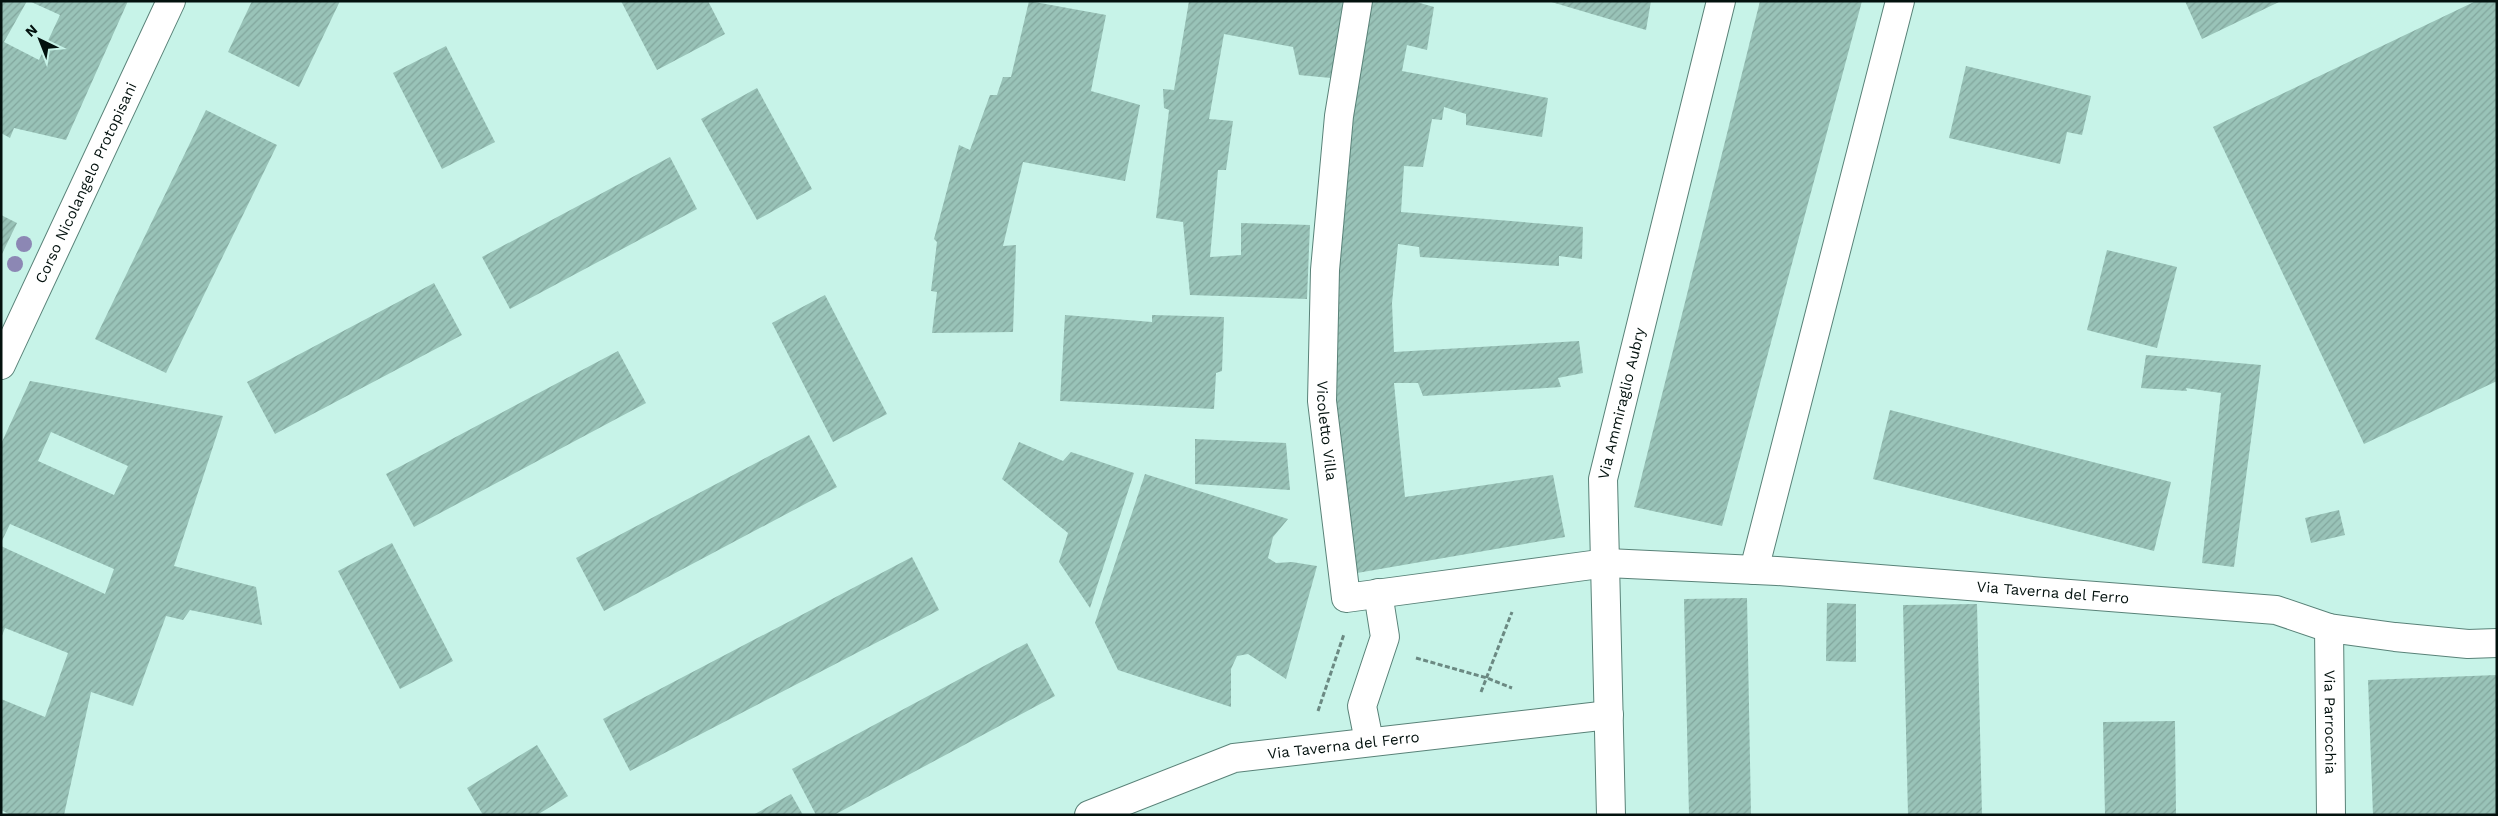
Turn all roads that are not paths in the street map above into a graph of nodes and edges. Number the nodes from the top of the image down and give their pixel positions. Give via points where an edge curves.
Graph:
1 (171, 1) edge
2 (1358, 1) edge
3 (1721, 1) edge
4 (1900, 1) edge
5 (1, 365) edge
6 (1607, 563) junction
7 (1754, 570) junction
8 (1378, 593) junction
9 (2329, 628) junction
10 (2497, 643) edge
11 (1609, 715) junction
12 (1369, 741) junction
13 (1089, 815) edge
14 (1611, 815) edge
15 (2331, 815) edge

1 - 5 street, Corso Nicolangelo Protopisani
2 - 8 street, Vicoletto Villa via 1338,125 1325,270 1322,401 1346,598
3 - 6 street, Via Ammiraglio Aubry via 1603,479
4 - 7 street
6 - 7 street, Via Taverna del Ferro
6 - 8 street, Vicoletto Villa
6 - 11 street, Via Ammiraglio Aubry
7 - 9 street, Via Taverna del Ferro via 2276,610
8 - 12 street via 1385,637 1362,706
9 - 10 street, Via Taverna del Ferro via 2468,644
9 - 15 street, Via Parrocchia
11 - 12 street, Via Taverna del Ferro
11 - 14 street, Via Ammiraglio Aubry
12 - 13 street, Via Taverna del Ferro via 1234,758

